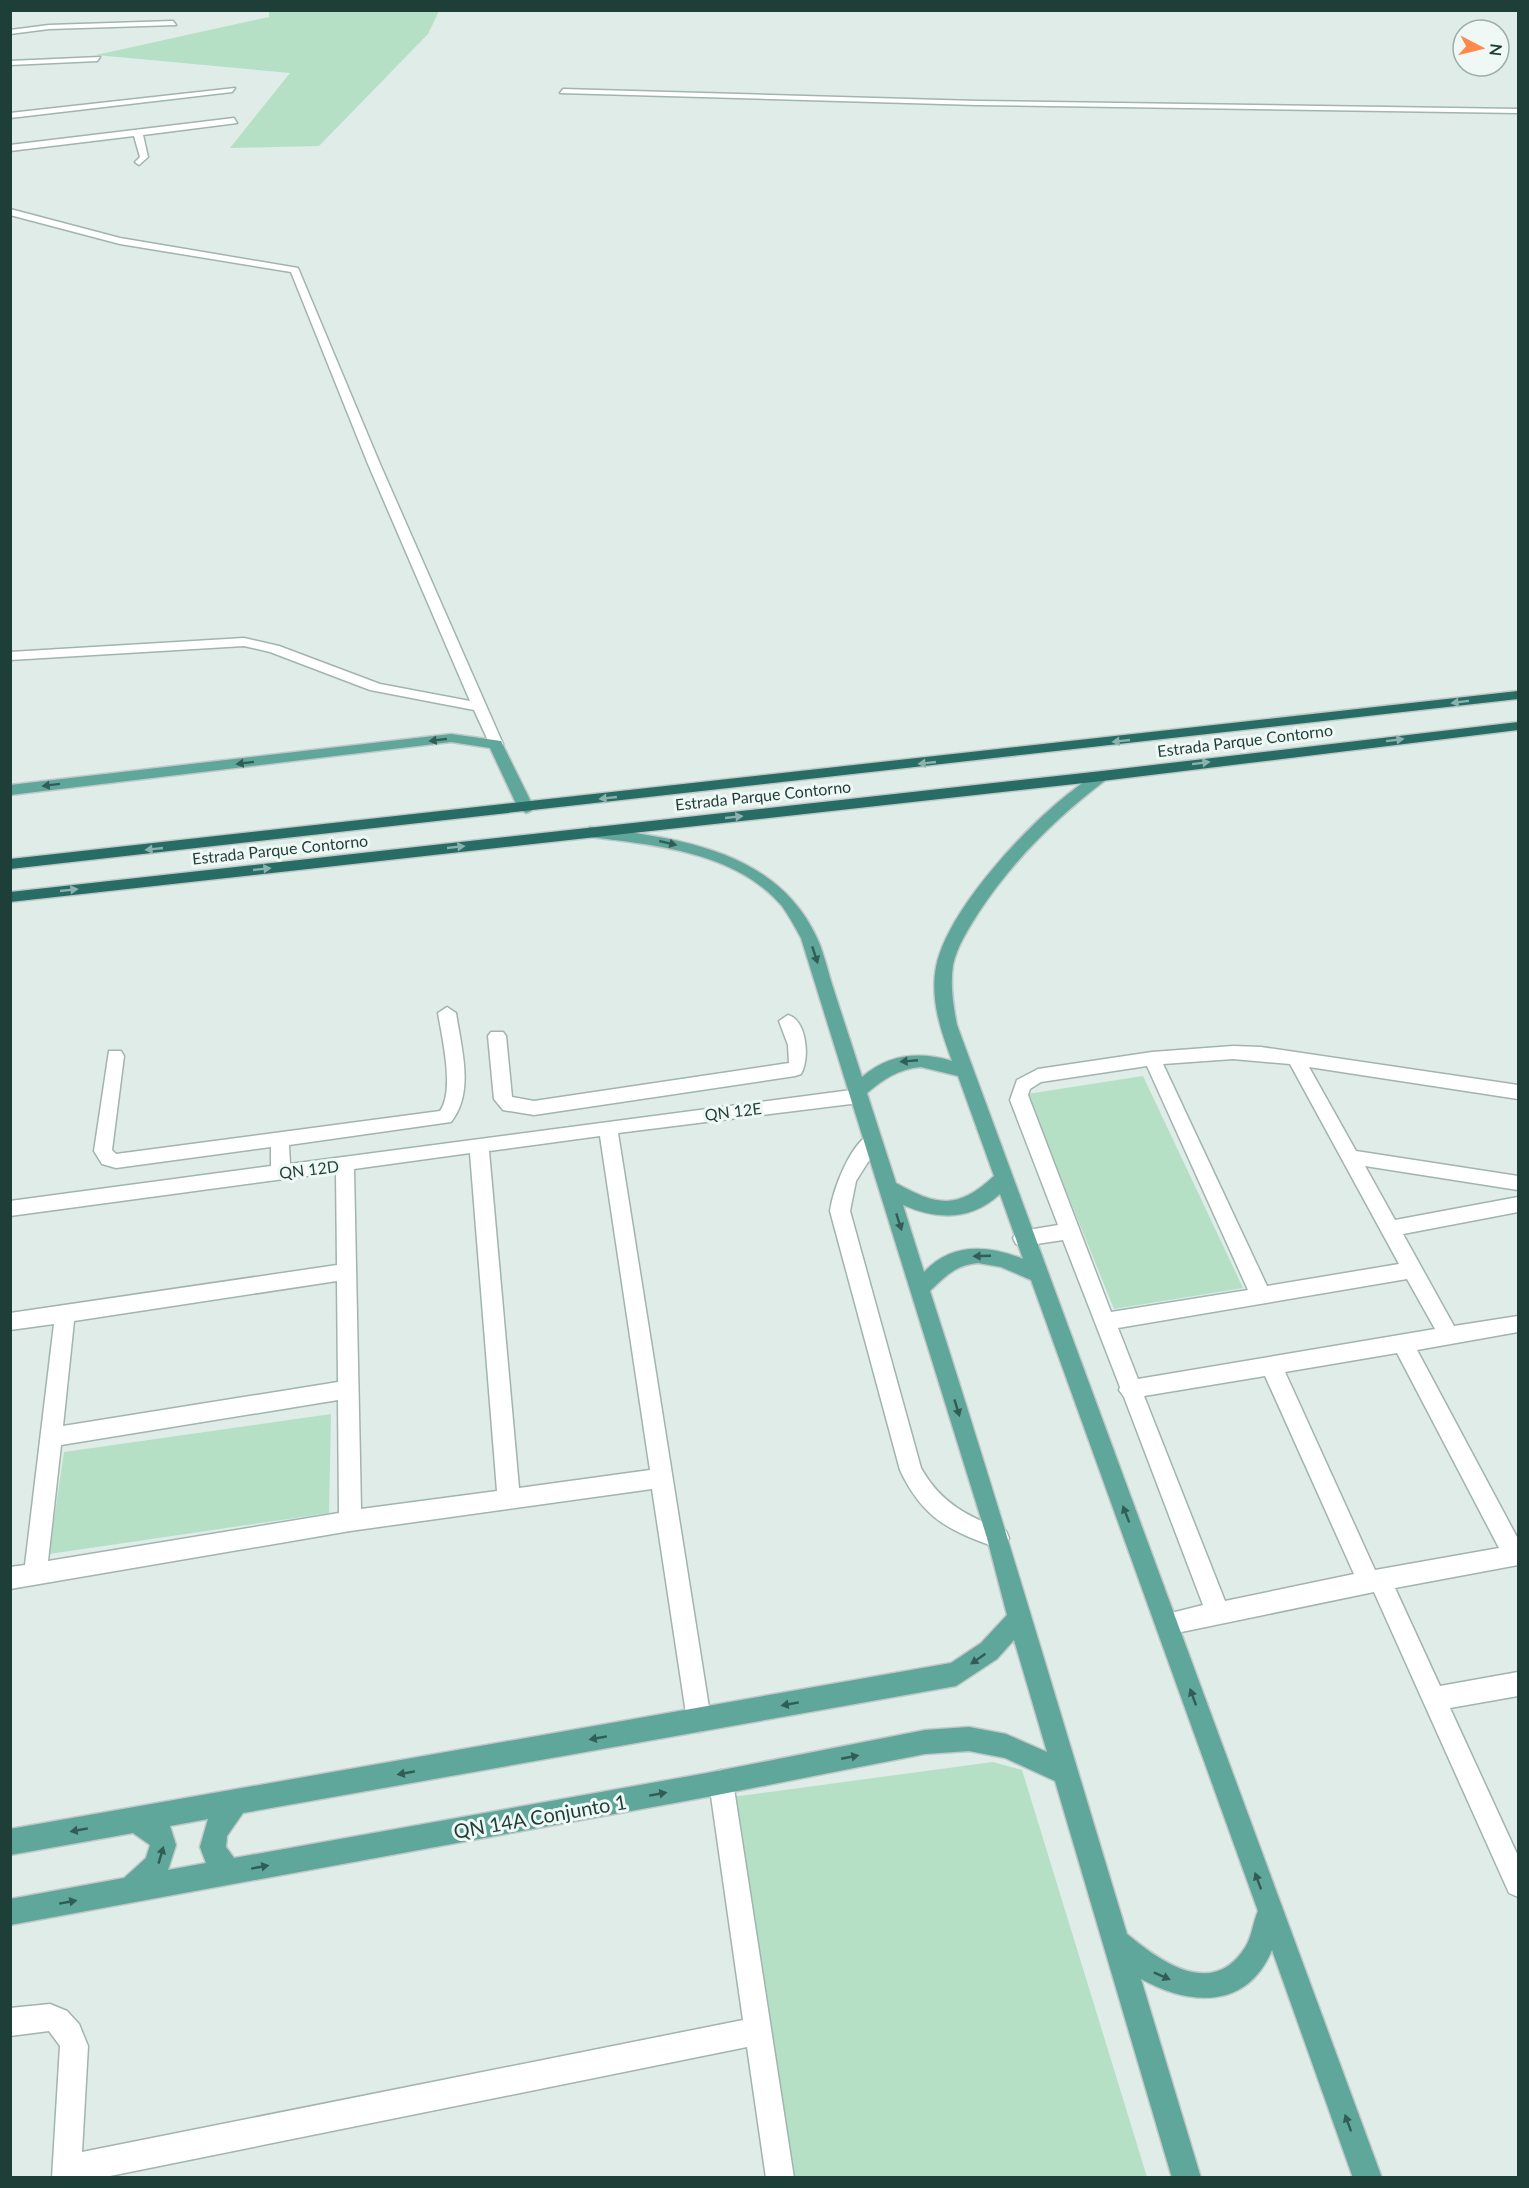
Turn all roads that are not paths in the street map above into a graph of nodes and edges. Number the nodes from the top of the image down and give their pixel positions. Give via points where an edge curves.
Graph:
1 (173, 23) dead end
2 (10, 32) edge
3 (97, 59) dead end
4 (10, 63) edge
5 (232, 90) dead end
6 (563, 91) dead end
7 (1518, 111) edge
8 (10, 116) edge
9 (234, 121) dead end
10 (138, 133) junction
11 (10, 148) edge
12 (139, 162) dead end
13 (10, 213) edge
14 (10, 656) edge
15 (1518, 695) edge
16 (478, 706) junction
17 (1518, 726) edge
18 (1159, 737) junction
19 (496, 744) junction
20 (1176, 766) junction
21 (1102, 776) junction
22 (10, 790) edge
23 (526, 808) junction
24 (590, 832) junction
25 (10, 864) edge
26 (10, 897) edge
27 (447, 1013) dead end
28 (788, 1021) dead end
29 (497, 1036) dead end
30 (115, 1056) dead end
31 (1152, 1058) junction
32 (1296, 1059) junction
33 (966, 1072) junction
34 (650, 1091) junction
35 (1518, 1092) edge
36 (859, 1094) junction
37 (656, 1121) junction
38 (608, 1129) junction
39 (280, 1138) junction
40 (873, 1140) junction
41 (479, 1146) junction
42 (1351, 1157) junction
43 (345, 1165) junction
44 (280, 1173) junction
45 (1003, 1179) junction
46 (1518, 1183) edge
47 (888, 1188) junction
48 (1518, 1204) edge
49 (10, 1209) edge
50 (1390, 1229) junction
51 (1070, 1231) junction
52 (1023, 1238) junction
53 (1413, 1270) junction
54 (347, 1271) junction
55 (1036, 1274) junction
56 (920, 1289) junction
57 (1260, 1294) junction
58 (65, 1313) junction
59 (10, 1322) edge
60 (1105, 1322) junction
61 (1518, 1324) edge
62 (1449, 1336) junction
63 (1403, 1344) junction
64 (1271, 1365) junction
65 (349, 1389) junction
66 (1129, 1390) junction
67 (51, 1437) junction
68 (661, 1478) junction
69 (509, 1499) junction
70 (350, 1521) junction
71 (998, 1538) junction
72 (1517, 1555) edge
73 (35, 1574) junction
74 (10, 1578) edge
75 (1375, 1581) junction
76 (1218, 1613) junction
77 (1018, 1618) junction
78 (1167, 1624) junction
79 (1518, 1684) edge
80 (1434, 1699) junction
81 (699, 1720) junction
82 (1064, 1772) junction
83 (721, 1782) junction
84 (234, 1804) junction
85 (136, 1821) junction
86 (10, 1842) edge
87 (230, 1872) junction
88 (1518, 1884) edge
89 (129, 1891) junction
90 (10, 1912) edge
91 (1269, 1912) junction
92 (1115, 1941) junction
93 (10, 2022) edge
94 (756, 2031) junction
95 (66, 2174) edge
96 (780, 2178) edge
97 (1187, 2178) edge
98 (1368, 2178) edge

1 - 2 street
3 - 4 street
5 - 8 street
6 - 7 street via 977,103
9 - 10 street
10 - 11 street
10 - 12 street via 144,157
13 - 16 street via 120,241 295,270
14 - 16 street via 244,642 267,646 360,683
15 -> 18 highway, Estrada Parque Contorno
16 - 19 street
20 -> 17 highway, Estrada Parque Contorno
18 - 20 highway via 1174,751
18 -> 23 highway, Estrada Parque Contorno
19 -> 22 main road via 451,738
19 - 23 main road
20 - 21 highway, Estrada Parque Contorno
24 -> 21 highway, Estrada Parque Contorno
21 - 33 main road via 1026,838 985,889 959,930 945,964 942,994 948,1025
23 -> 25 highway, Estrada Parque Contorno
26 -> 24 highway, Estrada Parque Contorno
24 -> 36 main road via 664,842 720,857 785,899 809,938
27 - 39 street via 456,1091 451,1113 438,1119
28 - 34 street via 800,1054 795,1069
29 - 34 street via 503,1099 509,1105 534,1108
30 - 39 street via 103,1151 109,1159 130,1160
31 - 32 street via 1223,1051
31 - 51 street via 1038,1076 1024,1082 1019,1090 1019,1100
31 - 57 street
32 - 35 street
32 - 42 street
33 -> 36 main road via 937,1062 895,1063 875,1074
33 - 45 main road
34 - 37 street
36 - 37 street, QN 12E
36 - 40 main road
37 - 38 street, QN 12E
38 - 41 street, QN 12D
38 - 68 street
39 - 44 street
40 - 47 main road
40 - 71 street via 846,1178 840,1210 910,1470 922,1493 940,1513
41 - 43 street, QN 12D
41 - 69 street
42 - 46 street
42 - 50 street
43 - 44 street, QN 12D
43 - 54 street
44 - 49 street, QN 12D
45 - 47 main road via 972,1206 955,1210 934,1210
45 - 52 main road
47 -> 56 main road
48 - 50 street
50 - 53 street
51 - 52 street
51 - 60 street
52 - 55 main road
53 - 57 street
53 - 62 street
54 - 58 street
54 - 65 street
55 -> 56 main road via 1008,1259 987,1255 965,1257 944,1265
78 -> 55 main road
56 -> 71 main road
57 - 60 street
58 - 59 street
58 - 67 street
60 - 66 street
61 - 62 street
62 - 63 street
63 - 64 street
63 - 72 street
64 - 66 street
64 - 75 street
65 - 67 street
65 - 70 street
66 - 76 street
67 - 73 street
68 - 69 street
68 - 81 street
69 - 70 street
70 - 73 street
71 - 77 main road
72 - 75 street
73 - 74 street
75 - 76 street
75 - 80 street
76 - 78 street
77 -> 81 main road via 989,1652 956,1674
77 - 82 main road
91 -> 78 main road
79 - 80 street
80 - 88 street
81 -> 84 main road
83 -> 82 main road, QN 14A Conjunto 1 via 925,1742 969,1739 1006,1746
82 - 92 main road
87 -> 83 main road, QN 14A Conjunto 1
83 - 94 street
84 - 85 main road
84 - 87 main road via 220,1821 212,1850 218,1863
85 -> 86 main road
89 -> 85 main road via 154,1870 164,1848 162,1836
87 - 89 main road, QN 14A Conjunto 1
90 -> 89 main road, QN 14A Conjunto 1
92 -> 91 main road via 1154,1972 1184,1985 1216,1987 1238,1977 1257,1952
98 -> 91 main road
92 - 97 main road
93 - 95 street via 50,2018 62,2021 69,2030 74,2046
94 - 95 street
94 - 96 street

